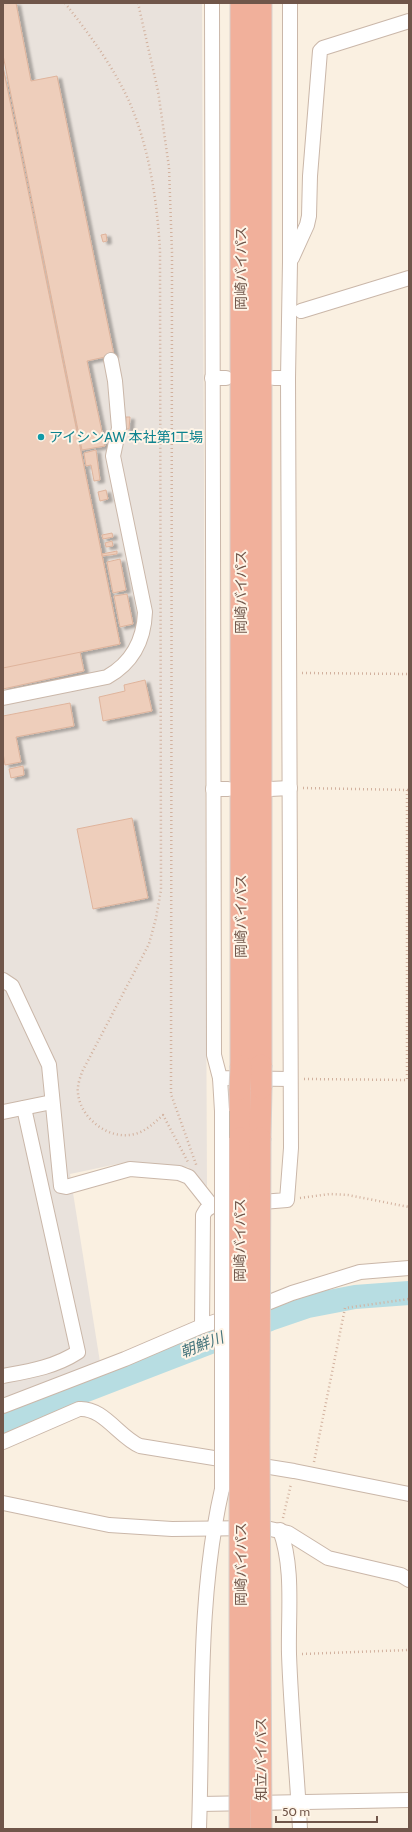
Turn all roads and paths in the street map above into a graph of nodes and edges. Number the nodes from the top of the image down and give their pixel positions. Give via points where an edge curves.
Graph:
1 (65, 3) edge
2 (138, 3) edge
3 (212, 3) edge
4 (226, 3) edge
5 (241, 3) edge
6 (261, 3) edge
7 (274, 3) edge
8 (290, 3) edge
9 (409, 21) edge
10 (241, 203) junction
11 (290, 262) junction
12 (262, 277) junction
13 (409, 278) edge
14 (301, 311) dead end
15 (111, 360) dead end
16 (290, 674) junction
17 (409, 674) edge
18 (3, 698) edge
19 (290, 788) junction
20 (213, 789) junction
21 (228, 789) dead end
22 (270, 789) dead end
23 (408, 790) edge
24 (3, 980) edge
25 (251, 1065) junction
26 (220, 1078) junction
27 (290, 1079) junction
28 (408, 1080) edge
29 (52, 1102) junction
30 (24, 1108) junction
31 (3, 1112) edge
32 (189, 1164) dead end
33 (198, 1169) dead end
34 (287, 1200) junction
35 (212, 1206) junction
36 (409, 1207) edge
37 (409, 1268) edge
38 (409, 1299) edge
39 (202, 1326) junction
40 (3, 1376) edge
41 (3, 1406) edge
42 (3, 1442) edge
43 (294, 1471) junction
44 (312, 1474) junction
45 (409, 1494) edge
46 (3, 1503) edge
47 (213, 1529) junction
48 (280, 1530) junction
49 (409, 1580) edge
50 (241, 1598) junction
51 (409, 1650) edge
52 (289, 1654) junction
53 (262, 1689) junction
54 (409, 1800) edge
55 (299, 1802) junction
56 (200, 1804) junction
57 (200, 1829) edge
58 (227, 1829) edge
59 (240, 1829) edge
60 (261, 1829) edge
61 (275, 1829) edge
62 (300, 1829) edge

1 - 32 path via 100,51 131,108 142,139 152,183 157,208 160,250 161,890 149,944 82,1072 78,1092 83,1111 91,1120 112,1133 123,1135 146,1130 163,1115
2 - 33 path via 158,91 169,167 172,253 171,1094
3 - 20 street via 219,378
4 - 10 highway via 234,151
5 - 10 highway, 岡崎バイパス
6 - 12 highway, 岡崎バイパス
7 - 12 highway via 273,199
8 - 11 street
9 - 11 street via 320,51 309,216
10 - 25 highway, 岡崎バイパス
11 - 16 street via 281,378
12 - 25 highway, 岡崎バイパス
13 - 14 street
15 - 18 street via 119,428 113,456 145,612 145,626 134,653 118,670 107,677
16 - 17 path
16 - 19 street
19 - 22 street
19 - 23 path
19 - 27 street
20 - 21 street
20 - 26 street via 214,1055
23 - 28 path
24 - 29 street via 12,986 49,1065
25 - 50 highway, 岡崎バイパス, bridge via 240,1089
25 - 53 highway, 岡崎バイパス, bridge via 261,1088 259,1443
26 - 27 street
26 - 47 street, bridge via 222,1489
27 - 28 path
27 - 34 street via 291,1148
29 - 30 street
29 - 35 street via 61,1186 66,1187 130,1169 179,1173 189,1177
30 - 31 street
30 - 40 street via 78,1352 63,1362
34 - 35 street
34 - 36 path via 330,1194 348,1195
35 - 39 street via 203,1215
37 - 39 street via 360,1272 292,1293
38 - 44 path via 345,1308
39 - 41 street via 125,1360
42 - 43 street via 84,1409 96,1413 131,1442 140,1446
43 - 44 street
43 - 48 path
44 - 45 street
46 - 47 street via 110,1525
47 - 48 street
47 - 56 street via 202,1674
48 - 49 street via 297,1537 328,1558 401,1575
48 - 52 street via 286,1544 288,1563
50 - 58 highway, bridge via 231,1715
50 - 59 highway, 岡崎バイパス, bridge
51 - 52 path
52 - 55 street
53 - 60 highway, 知立バイパス, bridge
53 - 61 highway, bridge via 274,1793
54 - 55 street
55 - 56 street
55 - 62 street
56 - 57 street

